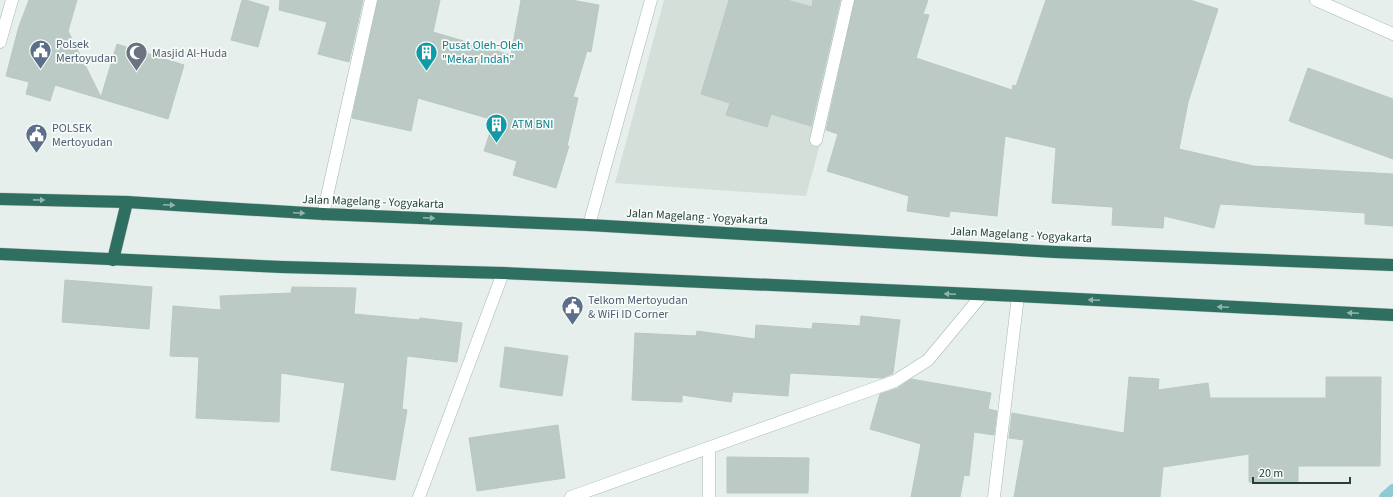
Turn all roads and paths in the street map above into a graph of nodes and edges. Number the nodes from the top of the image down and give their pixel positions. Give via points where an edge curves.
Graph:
1 (12, 0) edge
2 (371, 0) edge
3 (651, 0) edge
4 (848, 0) edge
5 (1316, 0) edge
6 (1393, 34) edge
7 (0, 42) edge
8 (816, 140) dead end
9 (0, 200) edge
10 (127, 202) junction
11 (323, 214) junction
12 (589, 225) junction
13 (0, 254) edge
14 (113, 260) junction
15 (1393, 264) edge
16 (503, 273) junction
17 (982, 296) junction
18 (1018, 296) junction
19 (1393, 315) edge
20 (709, 448) junction
21 (419, 497) edge
22 (571, 497) edge
23 (708, 497) edge
24 (994, 497) edge

1 - 7 street
2 - 11 street
3 - 12 street
4 - 8 street
5 - 6 street
9 -> 10 highway, Jalan Magelang - Yogyakarta
10 -> 11 highway, Jalan Magelang - Yogyakarta
10 - 14 highway
11 -> 12 highway, Jalan Magelang - Yogyakarta
12 - 15 highway, Jalan Magelang - Yogyakarta via 1055,252
13 - 14 highway
14 - 16 highway
17 -> 16 highway
16 - 21 street
17 - 18 highway
17 - 20 street via 928,360 895,381
19 -> 18 highway
18 - 24 street
20 - 22 street
20 - 23 street

